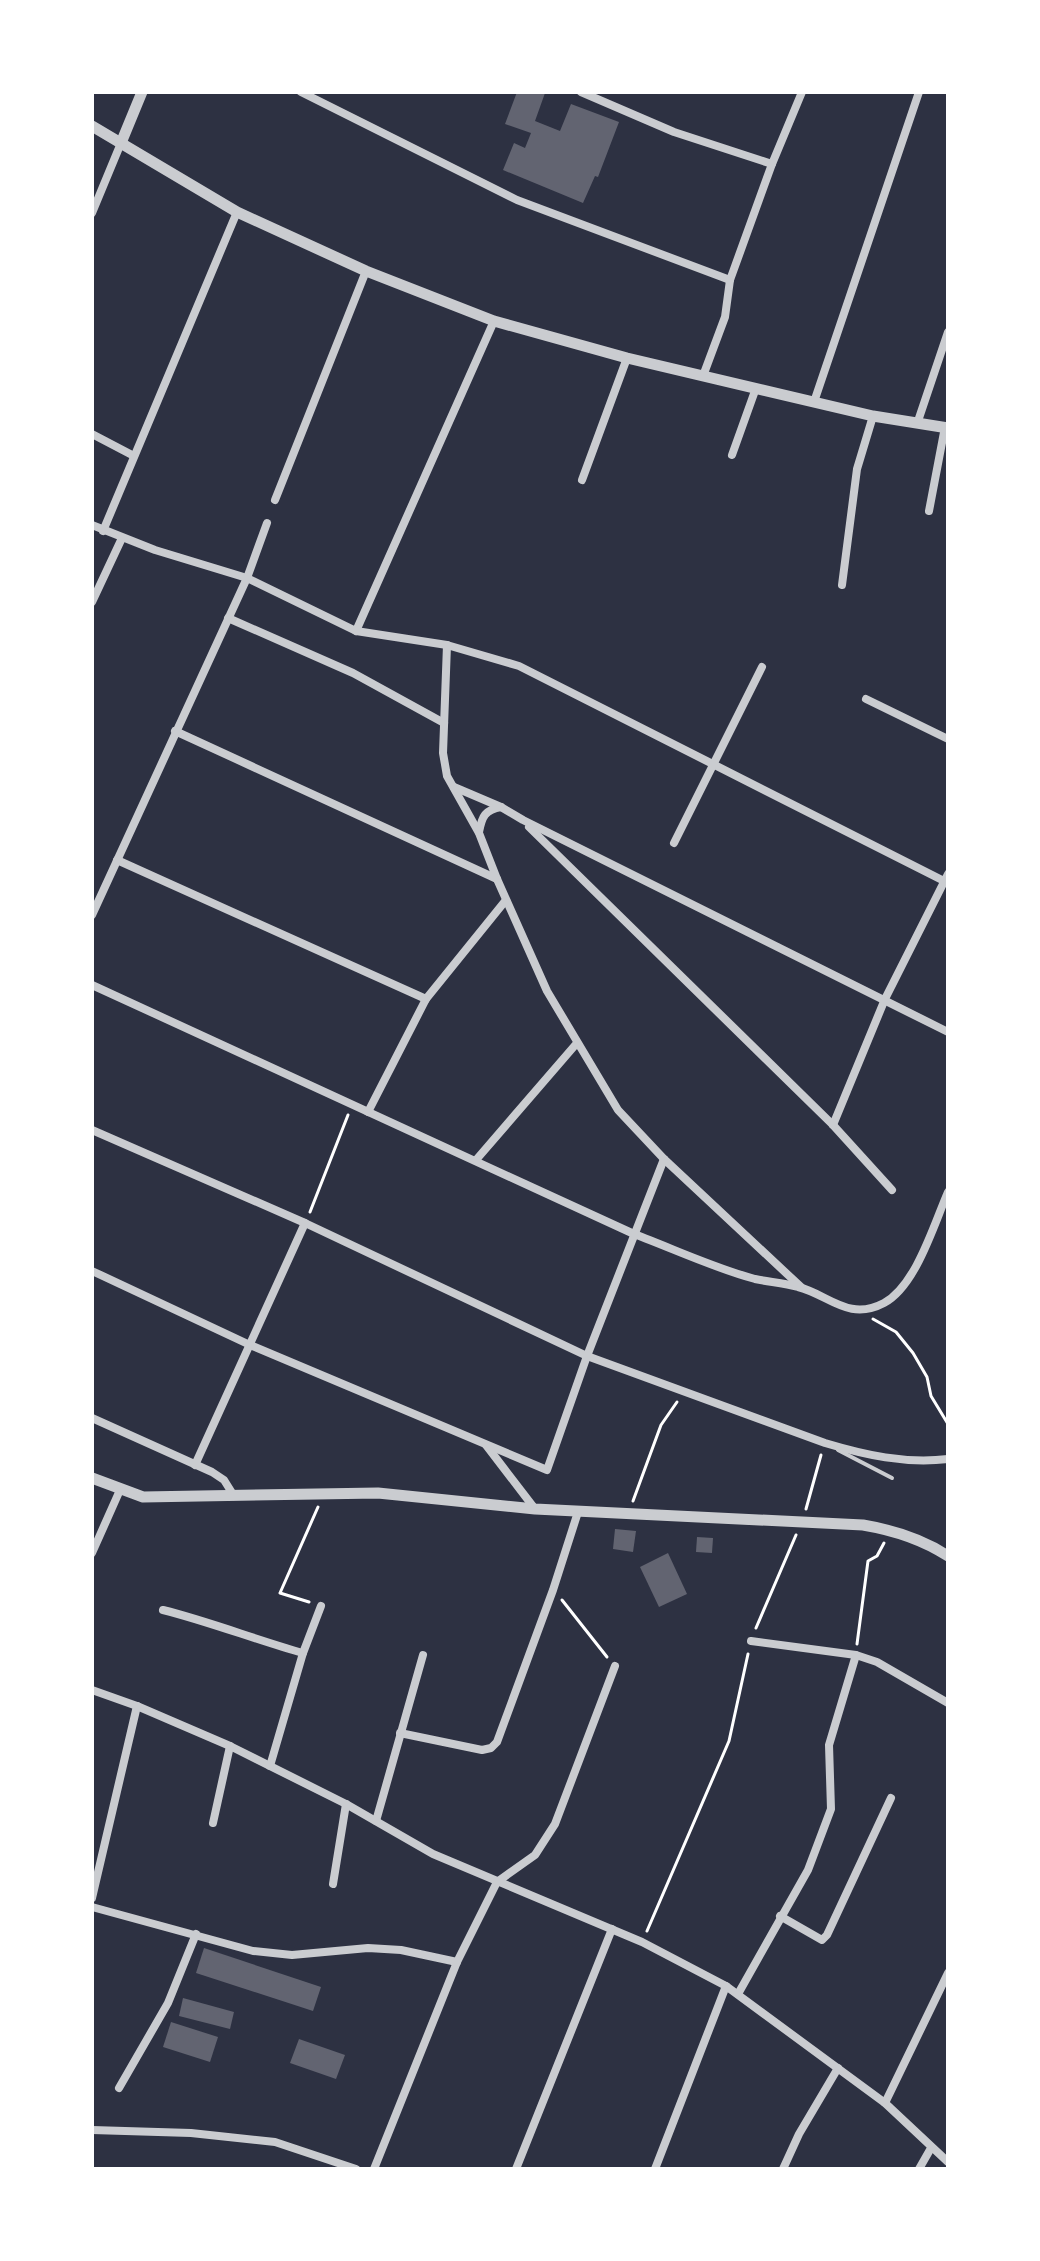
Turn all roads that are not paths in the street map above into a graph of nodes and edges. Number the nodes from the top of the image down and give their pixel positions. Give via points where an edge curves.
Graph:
1 (142, 92) edge
2 (301, 92) edge
3 (581, 92) edge
4 (802, 92) edge
5 (919, 92) edge
6 (92, 126) edge
7 (121, 143) junction
8 (772, 164) junction
9 (237, 212) junction
10 (92, 213) edge
11 (366, 271) junction
12 (730, 280) junction
13 (494, 321) junction
14 (948, 332) edge
15 (627, 358) junction
16 (703, 376) junction
17 (756, 388) junction
18 (814, 402) junction
19 (873, 416) junction
20 (917, 424) junction
21 (946, 427) edge
22 (92, 434) edge
23 (732, 455) dead end
24 (134, 456) junction
25 (582, 480) dead end
26 (275, 500) dead end
27 (929, 511) dead end
28 (267, 523) dead end
29 (92, 525) edge
30 (103, 531) junction
31 (122, 538) junction
32 (247, 578) junction
33 (842, 585) dead end
34 (92, 602) edge
35 (228, 618) junction
36 (356, 631) junction
37 (447, 645) junction
38 (762, 667) dead end
39 (866, 699) dead end
40 (444, 723) junction
41 (175, 731) junction
42 (948, 739) edge
43 (713, 765) junction
44 (453, 786) junction
45 (501, 807) junction
46 (523, 820) junction
47 (479, 833) junction
48 (674, 843) dead end
49 (117, 860) junction
50 (497, 879) junction
51 (947, 880) edge
52 (506, 900) junction
53 (92, 915) edge
54 (92, 985) edge
55 (426, 999) junction
56 (885, 999) junction
57 (948, 1032) edge
58 (577, 1043) junction
59 (368, 1112) junction
60 (833, 1125) junction
61 (92, 1130) edge
62 (664, 1159) junction
63 (476, 1160) junction
64 (892, 1190) dead end
65 (948, 1192) edge
66 (305, 1223) junction
67 (634, 1234) junction
68 (92, 1271) edge
69 (801, 1287) junction
70 (250, 1345) junction
71 (587, 1356) junction
72 (92, 1418) edge
73 (825, 1443) junction
74 (485, 1445) junction
75 (948, 1459) edge
76 (195, 1465) junction
77 (92, 1478) edge
78 (892, 1478) dead end
79 (120, 1490) junction
80 (234, 1496) junction
81 (535, 1509) junction
82 (578, 1512) junction
83 (92, 1553) edge
84 (948, 1556) edge
85 (321, 1606) road end
86 (163, 1610) dead end
87 (751, 1641) road end
88 (303, 1653) junction
89 (423, 1655) dead end
90 (856, 1655) junction
91 (615, 1666) road end
92 (92, 1690) edge
93 (948, 1703) edge
94 (137, 1706) junction
95 (400, 1733) junction
96 (230, 1746) junction
97 (270, 1766) junction
98 (891, 1798) dead end
99 (346, 1804) junction
100 (376, 1821) junction
101 (213, 1823) dead end
102 (497, 1882) junction
103 (333, 1884) dead end
104 (92, 1898) edge
105 (92, 1907) edge
106 (780, 1916) junction
107 (612, 1929) junction
108 (196, 1934) junction
109 (457, 1962) junction
110 (948, 1973) edge
111 (726, 1986) junction
112 (738, 1994) junction
113 (838, 2068) junction
114 (119, 2088) dead end
115 (885, 2103) junction
116 (92, 2130) edge
117 (931, 2148) junction
118 (948, 2162) edge
119 (356, 2169) edge
120 (374, 2169) edge
121 (516, 2169) edge
122 (655, 2169) edge
123 (783, 2169) edge
124 (919, 2169) edge

1 - 7 street
2 - 12 street via 517,200
3 - 8 street via 674,132
4 - 8 street
5 - 18 street
6 - 7 street
7 - 9 street
7 - 10 street
8 - 12 street
9 - 11 street
9 - 24 street
11 - 13 street
11 - 26 street
12 - 16 street via 725,317
13 - 15 street
13 - 36 street
14 - 20 street
15 - 16 street
15 - 25 street
16 - 17 street
17 - 18 street
17 - 23 street
18 - 19 street
19 - 20 street
19 - 33 street via 857,469
20 - 21 street
21 - 27 street
22 - 24 street
24 - 30 street
28 - 32 street
29 - 30 street
30 - 31 street
31 - 32 street
31 - 34 street
32 - 35 street
32 - 36 street
35 - 40 street via 353,673
35 - 41 street
36 - 37 street
37 - 40 street
37 - 43 street via 519,666
38 - 43 street
39 - 42 street
40 - 44 street via 447,776
41 - 49 street
41 - 50 street
43 - 48 street
43 - 51 street
44 - 45 street
44 - 47 street
45 - 46 street
45 - 47 street via 482,817
46 - 56 street
46 - 60 street
47 - 50 street
49 - 53 street
49 - 55 street
50 - 52 street
51 - 56 street
52 - 55 street
52 - 58 street
54 - 59 street
55 - 59 street
56 - 57 street
56 - 60 street
58 - 62 street via 618,1110
58 - 63 street
59 - 63 street
60 - 64 street
61 - 66 street
62 - 67 street
62 - 69 street
63 - 67 street
65 - 69 street via 912,1272 883,1303 861,1309 835,1305
66 - 70 street
66 - 71 street
67 - 69 street via 726,1270
67 - 71 street
68 - 70 street
70 - 74 street
70 - 76 street
71 - 73 street
71 - 74 street via 547,1470
72 - 76 street
73 - 75 street via 897,1460
73 - 78 lane
74 - 81 street
76 - 80 street via 224,1480
77 - 79 street
79 - 80 street via 143,1497
79 - 83 street
80 - 81 street via 378,1493
81 - 82 street
82 - 84 street via 863,1525 891,1530
82 - 95 street via 497,1742 482,1750
85 - 88 street
86 - 88 street
87 - 90 street
88 - 97 street
89 - 95 street
90 - 93 street via 892,1669
90 - 106 street via 829,1745 831,1809 808,1870
91 - 102 street via 555,1824 535,1855
92 - 94 street
94 - 96 street
94 - 104 street
95 - 100 street
96 - 97 street
96 - 101 street
97 - 99 street
98 - 106 street via 827,1935 822,1940
99 - 100 street
99 - 103 street
100 - 102 street
102 - 107 street
102 - 109 street
105 - 108 street
106 - 112 street
107 - 111 street
107 - 121 street
108 - 109 street via 253,1951 292,1955 368,1948
108 - 114 street via 168,2003
109 - 120 street
110 - 115 street
111 - 112 street
111 - 122 street
112 - 113 street
113 - 115 street
113 - 123 street
115 - 117 street
116 - 119 street via 275,2142
117 - 118 street
117 - 124 street

